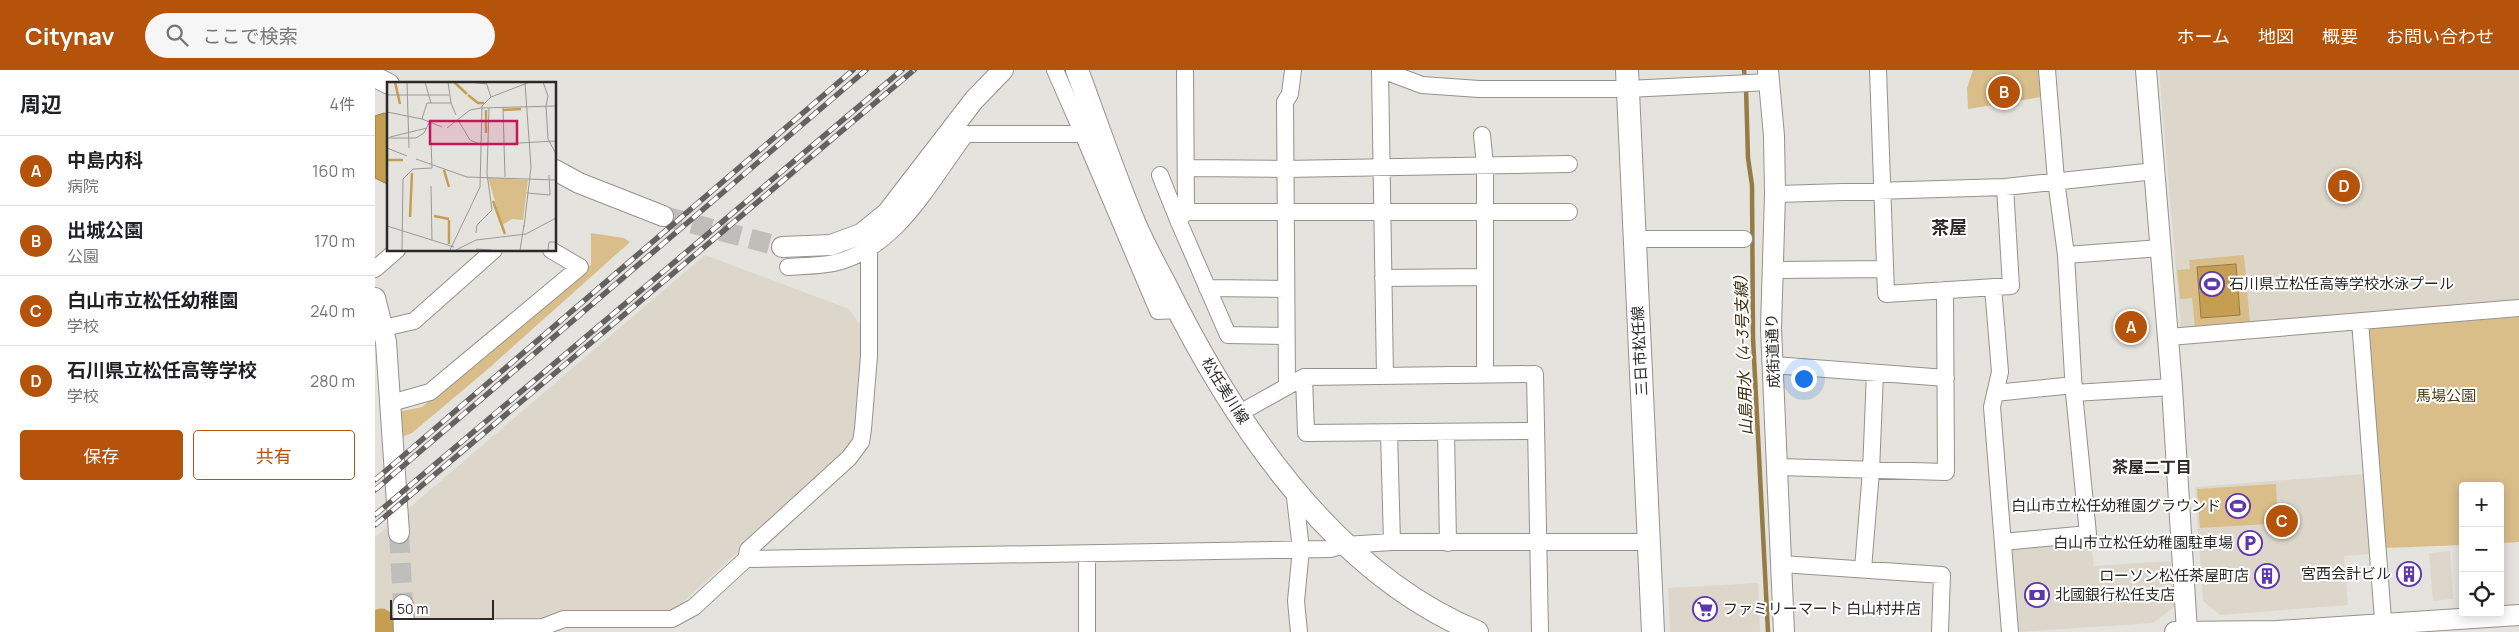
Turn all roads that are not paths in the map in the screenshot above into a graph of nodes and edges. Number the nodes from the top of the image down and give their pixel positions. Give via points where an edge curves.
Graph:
1 (1003, 70) edge
2 (1055, 70) edge
3 (1077, 70) edge
4 (1185, 70) edge
5 (1293, 70) edge
6 (1381, 70) edge
7 (1878, 70) edge
8 (2047, 70) edge
9 (2052, 70) edge
10 (2146, 70) edge
11 (375, 77) edge
12 (1419, 77) edge
13 (1678, 78) edge
14 (1627, 80) edge
15 (1756, 80) edge
16 (387, 83) edge
17 (1083, 134) junction
18 (1482, 135) dead end
19 (1569, 164) dead end
20 (1485, 166) junction
21 (1186, 168) junction
22 (1382, 168) junction
23 (1285, 169) junction
24 (556, 171) edge
25 (2155, 171) junction
26 (1160, 175) dead end
27 (2056, 180) junction
28 (2005, 187) junction
29 (1881, 192) junction
30 (1775, 194) junction
31 (1382, 210) junction
32 (1286, 211) junction
33 (1485, 212) junction
34 (1569, 212) dead end
35 (663, 216) tunnel mouth
36 (1182, 216) junction
37 (1635, 239) junction
38 (1744, 240) dead end
39 (782, 247) tunnel mouth
40 (2161, 248) junction
41 (869, 250) junction
42 (396, 251) edge
43 (493, 251) edge
44 (553, 251) edge
45 (2066, 255) junction
46 (788, 267) dead end
47 (375, 269) edge
48 (1885, 269) junction
49 (1773, 270) junction
50 (1485, 277) junction
51 (1383, 278) junction
52 (1993, 287) junction
53 (1207, 288) junction
54 (1286, 289) junction
55 (1945, 290) junction
56 (375, 298) edge
57 (2519, 308) edge
58 (1177, 310) junction
59 (2360, 321) junction
60 (1286, 336) junction
61 (2169, 337) junction
62 (382, 339) edge
63 (1773, 366) junction
64 (1875, 373) junction
65 (1485, 375) junction
66 (1385, 376) junction
67 (1304, 377) junction
68 (1947, 378) junction
69 (1287, 387) junction
70 (2172, 387) junction
71 (2074, 389) junction
72 (1995, 393) junction
73 (391, 403) junction
74 (1239, 414) junction
75 (1535, 431) junction
76 (1447, 432) junction
77 (1389, 433) junction
78 (1778, 467) junction
79 (1871, 471) junction
80 (1294, 489) junction
81 (399, 533) tunnel mouth
82 (1538, 541) junction
83 (1392, 542) junction
84 (1649, 542) junction
85 (2003, 542) junction
86 (1448, 543) junction
87 (1345, 545) junction
88 (1301, 549) junction
89 (1087, 554) junction
90 (746, 558) junction
91 (1782, 564) junction
92 (1863, 569) junction
93 (403, 606) tunnel mouth
94 (2519, 615) edge
95 (2383, 628) edge
96 (404, 630) edge
97 (544, 630) edge
98 (2277, 631) edge
99 (1087, 632) edge
100 (1299, 632) edge
101 (1477, 632) edge
102 (1540, 632) edge
103 (1653, 632) edge
104 (1784, 632) edge
105 (1940, 632) edge
106 (2010, 632) edge
107 (2183, 632) edge

1 - 39 street via 973,100 887,213 861,234 831,245
2 - 17 street
3 - 58 main road, 松任美川線 via 1135,223
4 - 21 street
5 - 23 street via 1290,94 1285,102
6 - 12 street
6 - 22 street
7 - 29 street
8 - 9 street
8 - 27 street
10 - 25 street
11 - 16 street
12 - 14 street via 1479,89
13 - 14 street
13 - 15 street
14 - 37 main road, 三日市松任線
15 - 30 street, 成街道通り via 1774,136
17 - 41 street via 966,134 914,208
17 - 58 street via 1157,311
18 - 20 street
19 - 20 street
20 - 22 street
20 - 33 street
21 - 23 street
21 - 36 street
22 - 23 street
22 - 31 street
23 - 32 street
24 - 35 street
25 - 27 street
25 - 40 street
26 - 36 street
27 - 28 street
27 - 45 street
28 - 29 street
28 - 52 street via 2011,286
29 - 30 street
29 - 48 street
30 - 49 street, 成街道通り
31 - 32 street
31 - 33 street
31 - 51 street
32 - 36 street
32 - 54 street
33 - 34 street
33 - 50 street
36 - 53 street
37 - 38 street
37 - 84 main road, 三日市松任線
40 - 45 street
40 - 61 street
41 - 46 street via 834,263
41 - 90 street via 869,356 861,442 849,458 748,550
42 - 47 street
43 - 62 street via 414,321
44 - 73 street via 580,267 430,392
45 - 71 street
48 - 49 street
48 - 55 street via 1886,294
49 - 63 street, 成街道通り
50 - 51 street
50 - 65 street
51 - 66 street
52 - 55 street
52 - 72 street via 2000,372
53 - 54 street
53 - 60 street via 1228,335
54 - 60 street
55 - 68 street
56 - 62 street
57 - 59 street
58 - 74 main road, 松任美川線
59 - 61 street
59 - 95 street
60 - 69 street
61 - 70 street
62 - 73 street
63 - 64 street
63 - 78 street, 成街道通り
64 - 68 street
64 - 79 street
65 - 66 street
65 - 75 street via 1535,374
66 - 67 street
67 - 69 street
67 - 77 street via 1306,433
68 - 79 street via 1947,472
69 - 74 street
70 - 71 street
70 - 107 street
71 - 72 street
71 - 85 street via 2088,534
72 - 85 street via 1992,407
73 - 81 street
74 - 80 main road, 松任美川線
75 - 76 street
75 - 82 street
76 - 77 street
76 - 86 street
77 - 83 street
78 - 79 street
78 - 91 street, 成街道通り
79 - 92 street
80 - 87 main road, 松任美川線
80 - 88 street
82 - 84 street
82 - 86 street
82 - 102 street
83 - 86 street
83 - 87 street
84 - 103 main road, 三日市松任線
85 - 106 street
87 - 88 street via 1329,549
87 - 101 main road, 松任美川線 via 1403,590 1452,622
88 - 89 street
88 - 100 street via 1296,601
89 - 90 street
89 - 99 street
90 - 97 street via 694,607 672,619 564,619
91 - 92 street
91 - 104 street, 成街道通り
92 - 105 street via 1942,575
93 - 96 street
94 - 95 street
95 - 98 street
96 - 97 street
98 - 107 street

